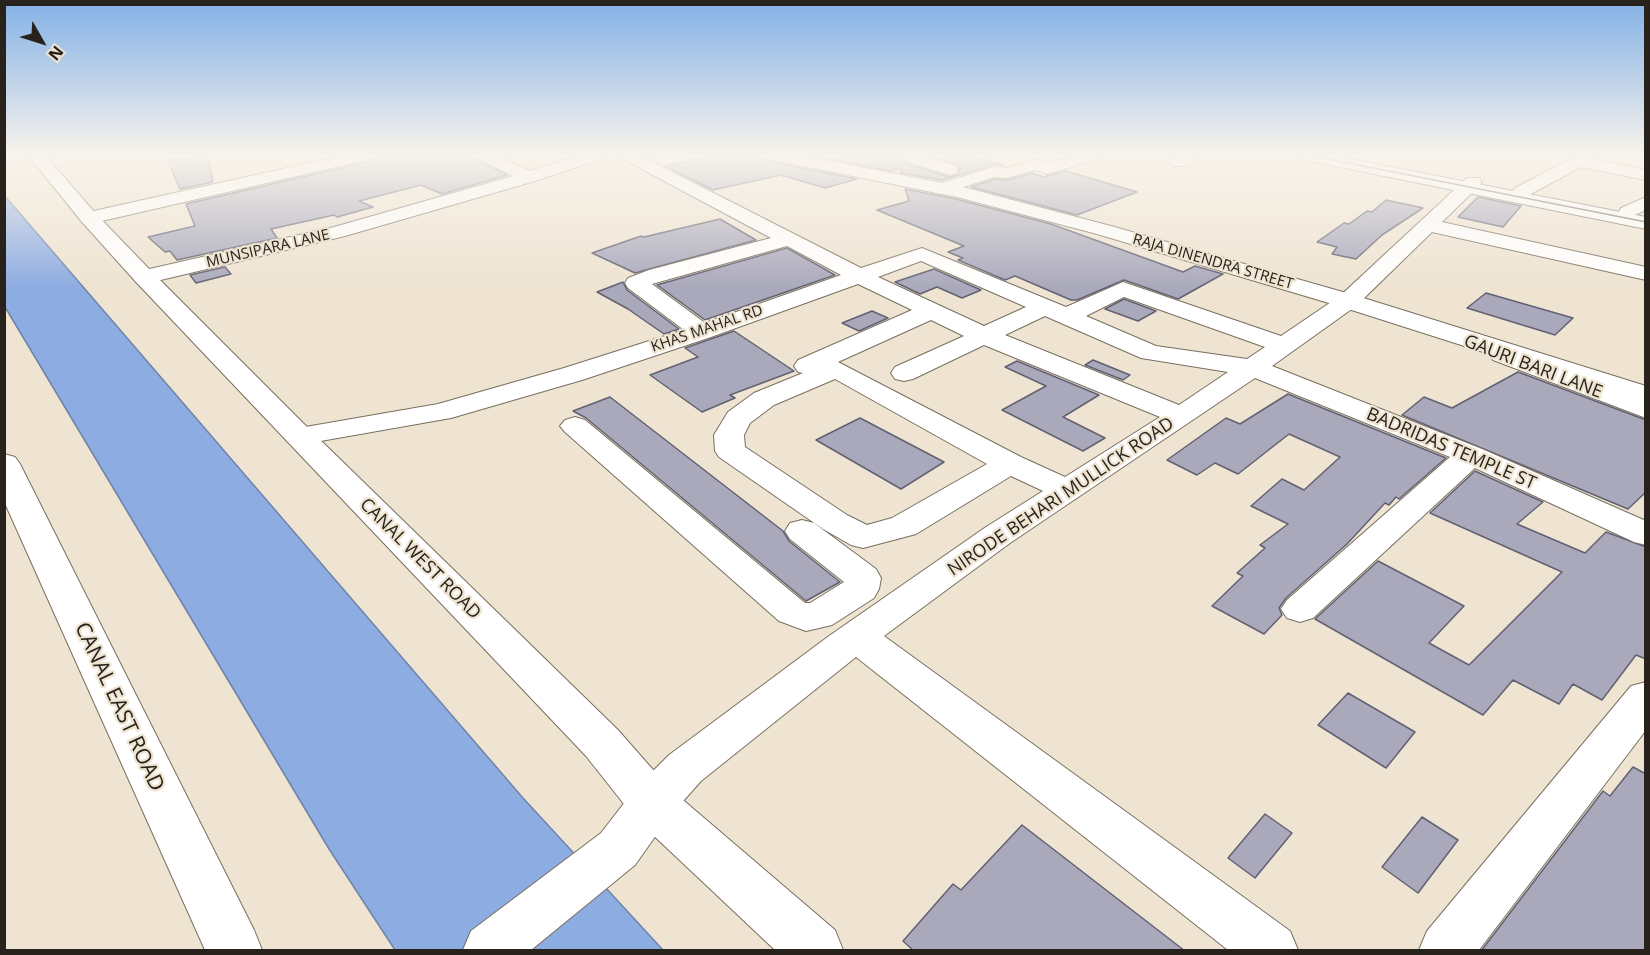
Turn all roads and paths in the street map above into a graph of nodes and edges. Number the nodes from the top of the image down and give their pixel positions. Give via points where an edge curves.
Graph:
1 (73, 200) edge
2 (170, 200) edge
3 (451, 200) edge
4 (714, 200) edge
5 (1009, 200) edge
6 (1456, 200) edge
7 (1538, 200) edge
8 (1561, 200) edge
9 (1646, 202) edge
10 (1637, 214) edge
11 (89, 218) junction
12 (1646, 223) edge
13 (1429, 225) junction
14 (791, 239) junction
15 (1646, 274) edge
16 (859, 276) junction
17 (144, 277) junction
18 (1348, 301) junction
19 (933, 310) junction
20 (1055, 312) junction
21 (1420, 324) junction
22 (702, 332) junction
23 (982, 335) junction
24 (1286, 346) junction
25 (804, 368) dead end
26 (1254, 368) junction
27 (904, 372) dead end
28 (1646, 394) edge
29 (1646, 410) edge
30 (1182, 416) junction
31 (575, 426) dead end
32 (298, 436) junction
33 (1471, 455) junction
34 (4, 464) edge
35 (1010, 464) junction
36 (1055, 489) junction
37 (802, 531) dead end
38 (1646, 534) edge
39 (861, 589) junction
40 (1299, 609) dead end
41 (806, 617) junction
42 (864, 632) junction
43 (1646, 698) edge
44 (652, 803) junction
45 (234, 951) edge
46 (490, 951) edge
47 (815, 951) edge
48 (1271, 951) edge
49 (1446, 951) edge

1 - 11 main road, CANAL WEST ROAD
2 - 11 street
3 - 17 street, MUNSIPARA LANE via 338,232
4 - 14 street
5 - 18 main road, RAJA DINENDRA STREET
6 - 13 street, NIRODE BEHARI MULLICK ROAD
7 - 12 main road
8 - 10 main road
9 - 10 street
11 - 17 main road, CANAL WEST ROAD
13 - 15 street
13 - 18 street, NIRODE BEHARI MULLICK ROAD
14 - 16 street
14 - 22 street via 636,283
16 - 19 street
16 - 20 street, KHAS MAHAL RD via 922,254
16 - 22 street, KHAS MAHAL RD
17 - 32 main road, CANAL WEST ROAD
18 - 21 main road, RAJA DINENDRA STREET
18 - 24 street, NIRODE BEHARI MULLICK ROAD
19 - 23 street
19 - 25 street
20 - 23 street
20 - 24 street via 1123,289
20 - 26 street, BADRIDAS TEMPLE ST via 1150,353
21 - 28 main road, RAJA DINENDRA STREET
21 - 29 street, GAURI BARI LANE
22 - 32 street, KHAS MAHAL RD via 441,412
23 - 27 street
23 - 30 street
24 - 26 street, NIRODE BEHARI MULLICK ROAD
26 - 30 street, NIRODE BEHARI MULLICK ROAD
26 - 33 street, BADRIDAS TEMPLE ST
30 - 36 street, NIRODE BEHARI MULLICK ROAD
31 - 41 street via 792,612
32 - 44 main road, CANAL WEST ROAD via 602,743
33 - 38 street, BADRIDAS TEMPLE ST
33 - 40 street
34 - 45 main road, CANAL EAST ROAD
35 - 35 street via 904,526 863,537 730,451 729,435 738,418 764,399 836,369
35 - 36 street
36 - 42 street, NIRODE BEHARI MULLICK ROAD
37 - 39 street via 863,578
39 - 41 street via 819,615
39 - 42 street
41 - 42 street
42 - 44 street, NIRODE BEHARI MULLICK ROAD via 685,768
42 - 48 street
43 - 49 street
44 - 46 street, NIRODE BEHARI MULLICK ROAD via 618,849
44 - 47 main road, CANAL WEST ROAD

